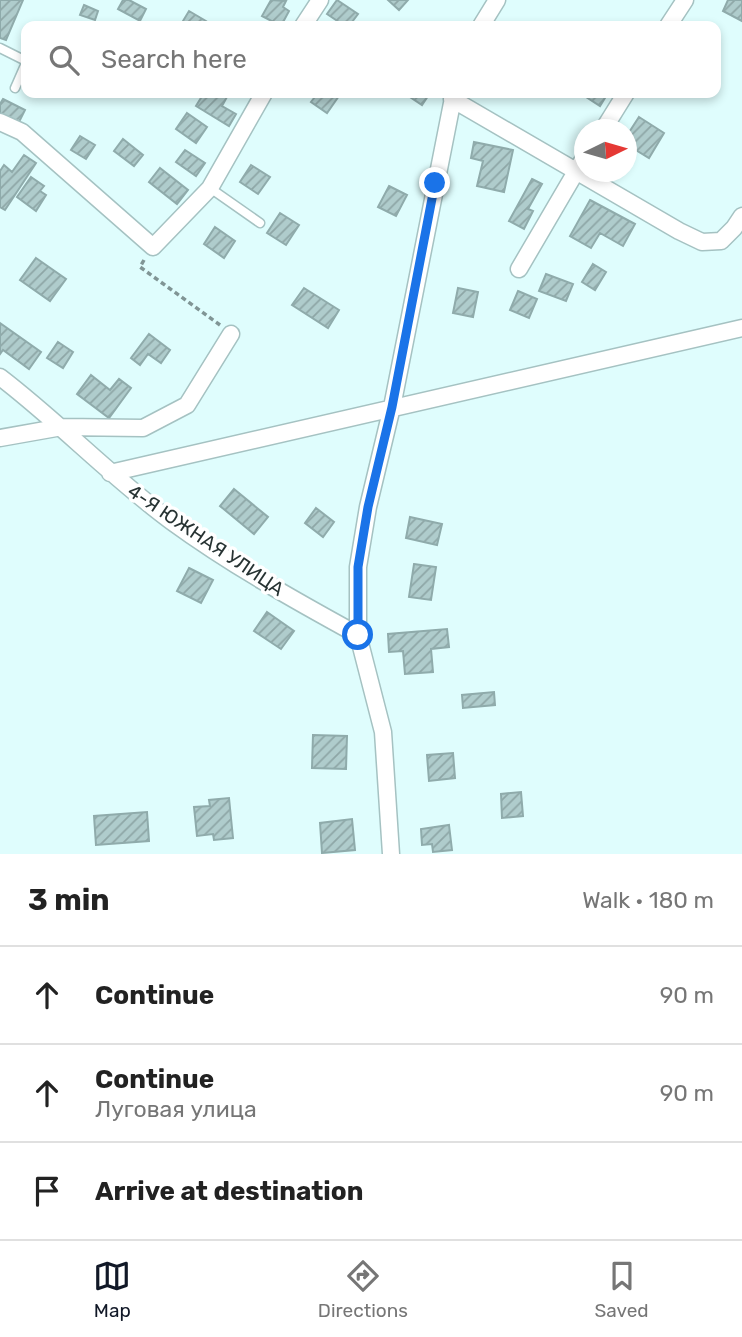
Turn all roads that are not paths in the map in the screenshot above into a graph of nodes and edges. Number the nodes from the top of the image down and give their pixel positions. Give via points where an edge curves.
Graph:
1 (320, 0) edge
2 (497, 0) edge
3 (685, 0) edge
4 (306, 21) edge
5 (484, 21) edge
6 (671, 21) edge
7 (0, 48) edge
8 (21, 59) edge
9 (21, 75) edge
10 (16, 88) dead end
11 (261, 98) edge
12 (453, 98) edge
13 (457, 98) edge
14 (623, 98) edge
15 (610, 119) edge
16 (0, 122) edge
17 (574, 162) edge
18 (574, 175) edge
19 (607, 182) edge
20 (210, 188) junction
21 (742, 216) edge
22 (260, 223) dead end
23 (519, 269) dead end
24 (742, 328) edge
25 (231, 334) road end
26 (0, 377) edge
27 (392, 407) junction
28 (62, 427) junction
29 (0, 438) edge
30 (110, 473) junction
31 (358, 635) junction
32 (391, 854) edge

1 - 4 street
2 - 5 street
3 - 6 street
7 - 8 lane
9 - 10 lane
11 - 20 street
12 - 27 street
13 - 17 street
14 - 15 street
16 - 20 street via 22,132 153,247
18 - 23 street
19 - 21 street via 702,242 721,242
20 - 22 lane
24 - 27 street
25 - 28 street via 187,405 143,428
26 - 28 street, 4-Я ЮЖНАЯ УЛИЦА
27 - 30 street
27 - 31 street via 358,567
28 - 29 street
28 - 30 street, 4-Я ЮЖНАЯ УЛИЦА
30 - 31 street, 4-Я ЮЖНАЯ УЛИЦА via 172,522 260,580
31 - 32 street via 383,732

